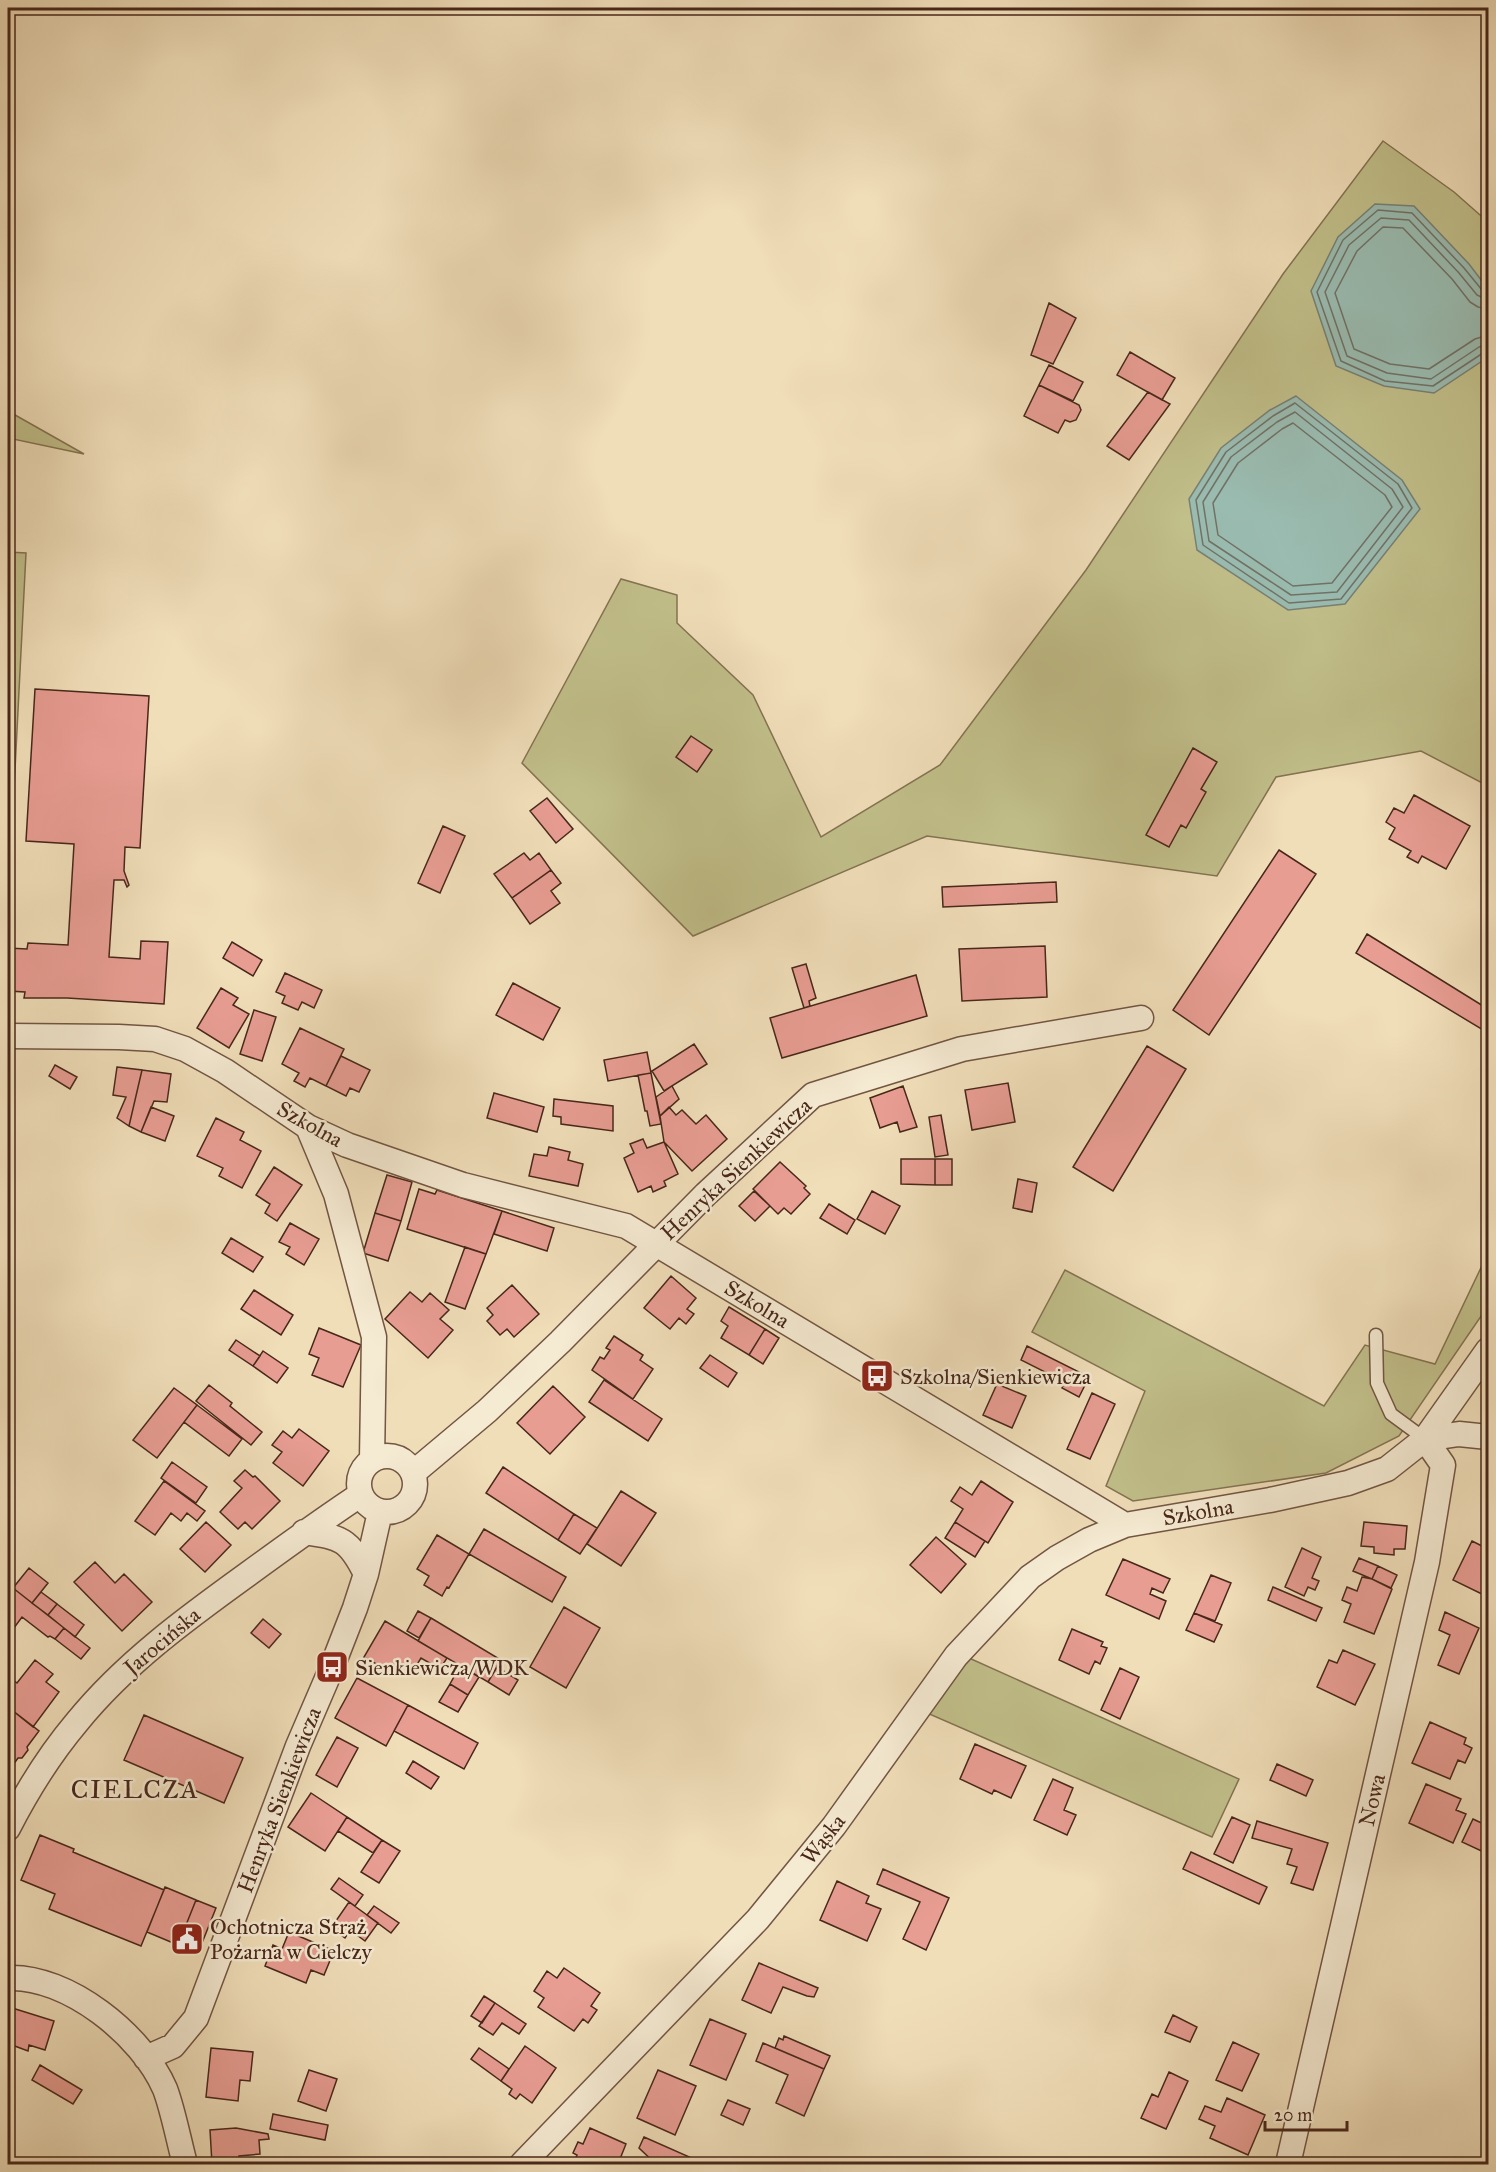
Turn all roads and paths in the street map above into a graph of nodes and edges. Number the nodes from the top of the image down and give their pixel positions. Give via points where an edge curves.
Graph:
1 (1141, 1018) dead end
2 (8, 1036) edge
3 (308, 1127) junction
4 (656, 1243) junction
5 (1376, 1335) dead end
6 (1488, 1350) edge
7 (1488, 1437) edge
8 (1425, 1439) junction
9 (372, 1459) junction
10 (413, 1473) junction
11 (360, 1495) junction
12 (380, 1512) junction
13 (1125, 1525) junction
14 (304, 1532) junction
15 (366, 1574) junction
16 (8, 1828) edge
17 (8, 1978) edge
18 (146, 2058) junction
19 (185, 2164) edge
20 (522, 2164) edge
21 (1288, 2164) edge

1 - 4 street, Henryka Sienkiewicza via 962,1049 813,1095
2 - 3 street, Szkolna via 155,1039 185,1049 225,1071
3 - 4 street, Szkolna via 347,1145 463,1185 626,1226
3 - 9 street via 336,1194 374,1337
4 - 10 street, Henryka Sienkiewicza via 495,1404
4 - 13 street, Szkolna
5 - 8 lane via 1377,1383 1391,1414
6 - 8 street
7 - 8 street, Szkolna via 1459,1434
8 - 13 street, Szkolna via 1387,1469 1347,1483
8 - 21 street, Nowa via 1443,1465 1427,1562
9 - 10 street via 400,1459
9 - 11 street via 362,1469 358,1481
10 - 12 street via 412,1497 404,1507
11 - 12 street
11 - 14 street, Jarocińska
12 - 15 street, Henryka Sienkiewicza
13 - 20 street, Wąska via 1089,1540 1030,1577 978,1630 834,1826 758,1920
14 - 15 street via 348,1544
14 - 16 street, Jarocińska via 194,1612 131,1664 77,1722 26,1792
15 - 18 street, Henryka Sienkiewicza via 196,2018 173,2046
17 - 18 street via 23,1978 55,1988 86,2003 123,2030
18 - 19 street via 165,2089

